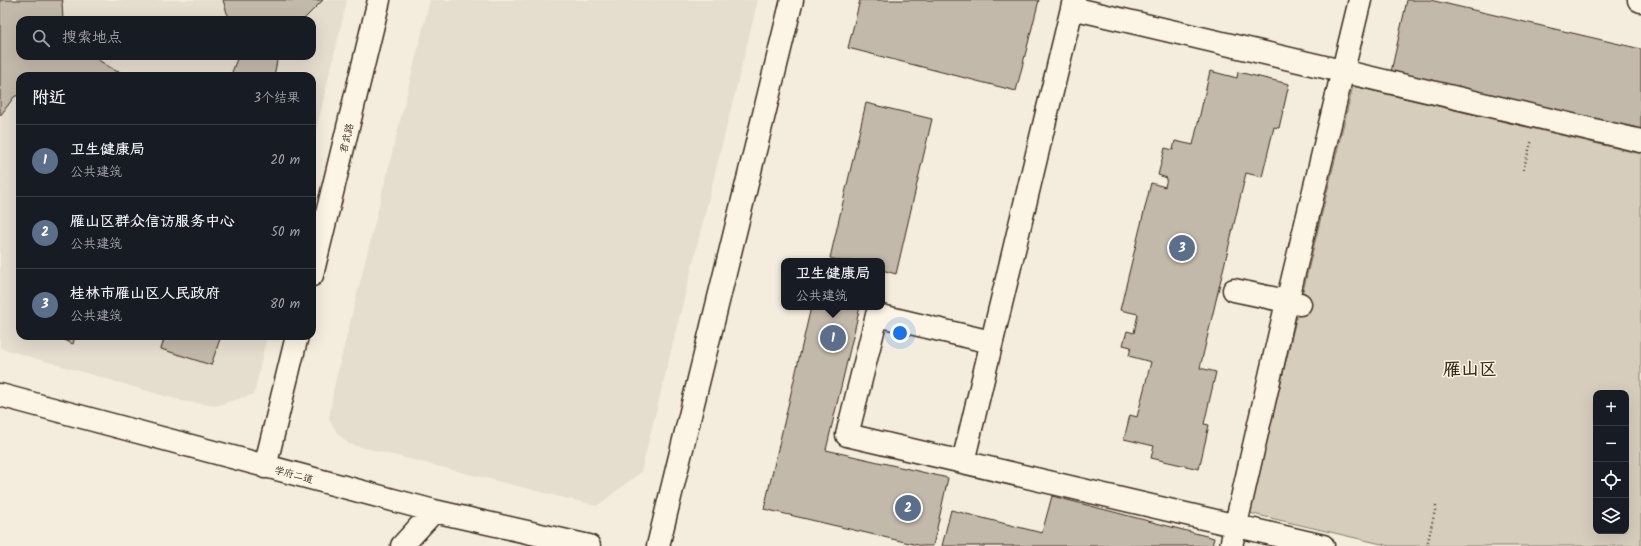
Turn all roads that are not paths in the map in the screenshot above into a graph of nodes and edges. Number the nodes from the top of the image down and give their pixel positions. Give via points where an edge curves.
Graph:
1 (379, 0) edge
2 (792, 0) edge
3 (1360, 0) edge
4 (1073, 4) edge
5 (1344, 71) junction
6 (1641, 141) edge
7 (316, 259) edge
8 (1234, 290) dead end
9 (1293, 303) junction
10 (296, 340) edge
11 (991, 342) junction
12 (0, 395) edge
13 (962, 462) junction
14 (265, 467) junction
15 (434, 511) junction
16 (1236, 525) junction
17 (402, 546) edge
18 (589, 546) edge
19 (658, 546) edge
20 (1231, 546) edge
21 (1323, 546) edge

1 - 7 street, 君武路
2 - 19 street
3 - 5 street
4 - 5 street
4 - 11 street
5 - 6 street
5 - 9 street
8 - 9 street
9 - 16 street
10 - 14 street
11 - 13 street
11 - 13 street via 877,315 847,435
12 - 14 street, 学府二道
13 - 16 street
14 - 15 street, 学府二道
15 - 17 street
15 - 18 street, 学府二道
16 - 20 street
16 - 21 street

